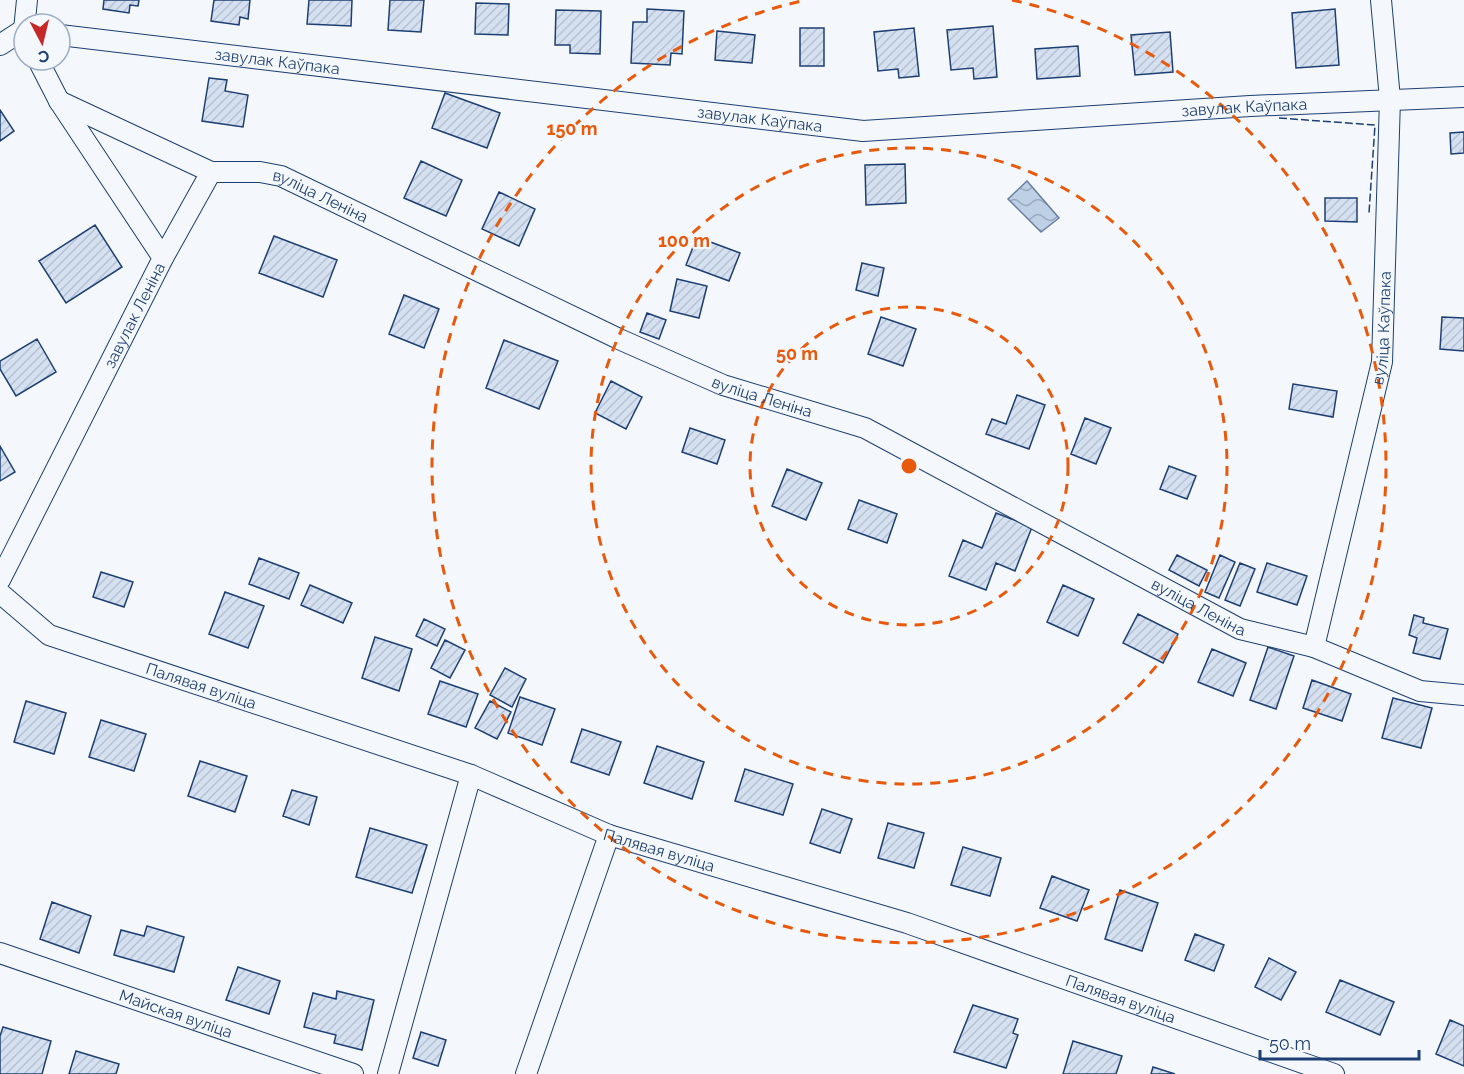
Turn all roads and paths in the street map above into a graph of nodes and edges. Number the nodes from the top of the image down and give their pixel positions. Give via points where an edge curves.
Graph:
1 (1381, 0) edge
2 (72, 36) edge
3 (44, 72) edge
4 (1464, 97) edge
5 (1390, 99) junction
6 (59, 101) junction
7 (211, 172) junction
8 (163, 258) junction
9 (0, 580) edge
10 (0, 593) edge
11 (1314, 647) junction
12 (1464, 695) edge
13 (471, 775) junction
14 (609, 835) junction
15 (0, 953) edge
16 (353, 1074) edge
17 (388, 1074) edge
18 (526, 1074) edge
19 (1334, 1074) edge

1 - 5 street, вуліца Каўпака
2 - 5 street, завулак Каўпака via 863,131
3 - 6 street, завулак Леніна
4 - 5 street, завулак Каўпака
5 - 11 street, вуліца Каўпака via 1383,363
6 - 7 street, вуліца Леніна
6 - 8 street, завулак Леніна
7 - 8 street
7 - 11 street, вуліца Леніна via 281,176 723,385 865,428 1240,629
8 - 9 street, завулак Леніна
10 - 13 street, Палявая вуліца via 49,635
11 - 12 street, вуліца Леніна via 1419,691
13 - 14 street, Палявая вуліца
13 - 17 street
14 - 18 street
14 - 19 street, Палявая вуліца via 908,922
15 - 16 street, Майская вуліца

